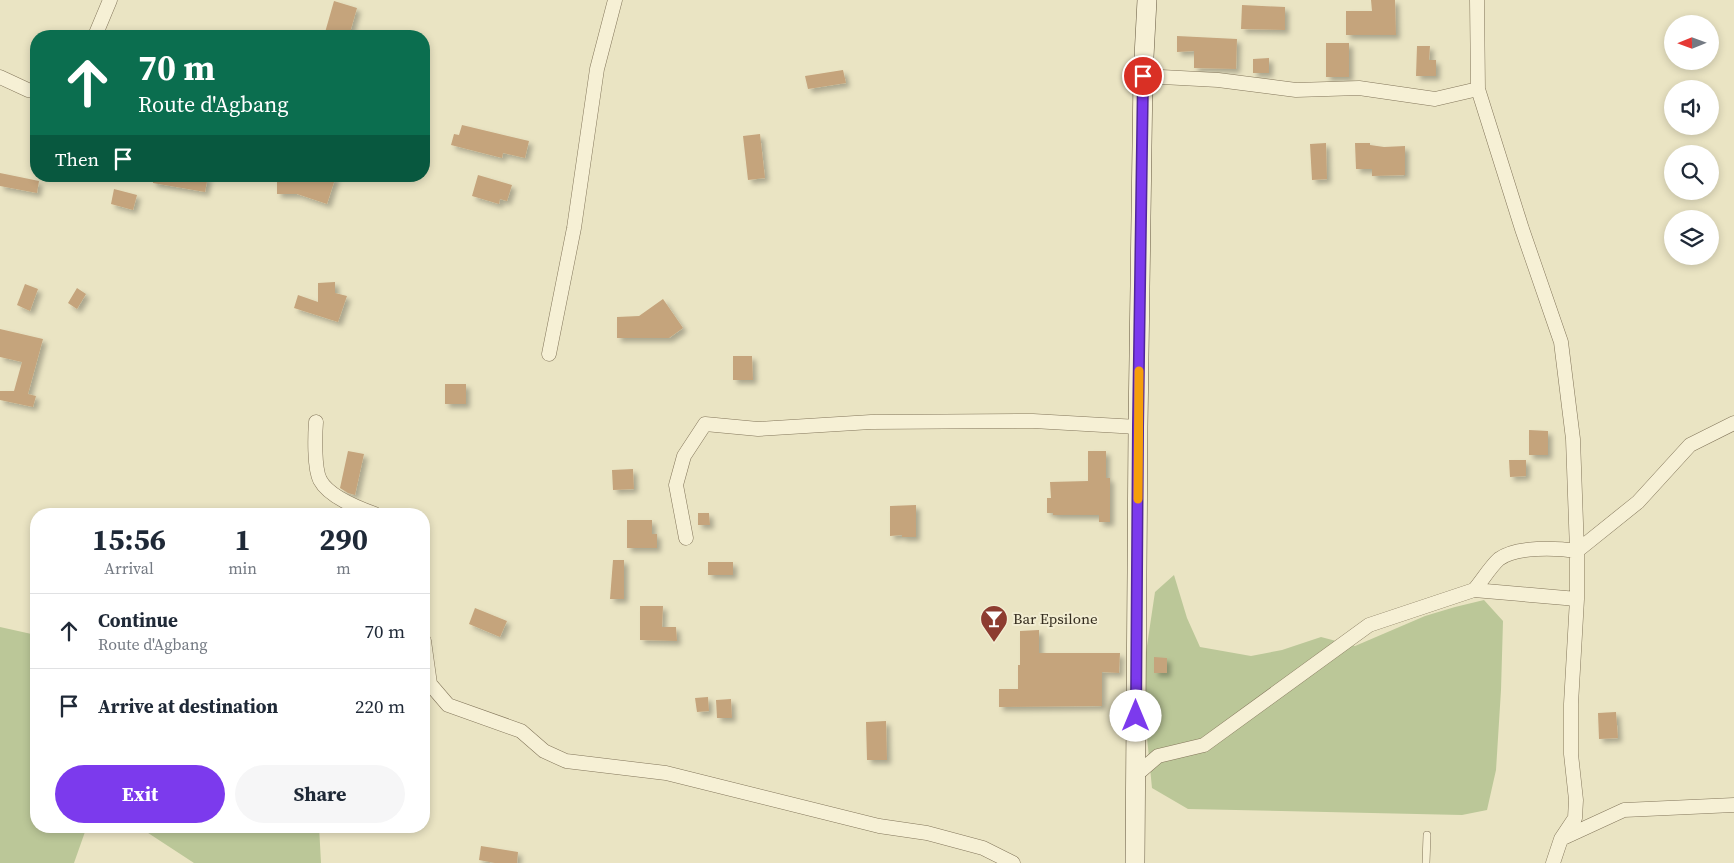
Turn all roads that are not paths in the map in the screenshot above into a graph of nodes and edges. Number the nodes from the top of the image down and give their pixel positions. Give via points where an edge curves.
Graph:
1 (110, 0) edge
2 (614, 0) edge
3 (1148, 0) edge
4 (1477, 0) edge
5 (98, 30) edge
6 (1143, 76) junction
7 (0, 77) edge
8 (1478, 89) junction
9 (30, 90) edge
10 (549, 354) dead end
11 (316, 422) dead end
12 (1734, 424) edge
13 (1138, 427) junction
14 (359, 508) edge
15 (686, 538) dead end
16 (1577, 551) junction
17 (1474, 590) junction
18 (1577, 599) junction
19 (430, 684) edge
20 (1136, 775) junction
21 (1734, 805) edge
22 (1427, 835) dead end
23 (1561, 839) junction
24 (1013, 863) edge
25 (1135, 863) edge
26 (1426, 863) edge
27 (1553, 863) edge

1 - 5 street
2 - 10 street via 597,69 574,228
3 - 6 main road
4 - 8 street
6 - 8 street via 1218,80 1296,90 1359,88 1435,99
6 - 13 main road
7 - 9 street
8 - 16 street via 1522,230 1562,342 1573,438
11 - 14 street via 315,448 320,479 335,496
12 - 16 street via 1690,445 1638,502
13 - 15 street via 1033,421 871,422 758,429 705,424 684,456 676,485
13 - 20 main road
16 - 17 street via 1560,548 1522,550 1500,559
16 - 18 street
17 - 18 street
17 - 20 street via 1369,625 1204,745 1158,756
18 - 23 street via 1571,714 1575,818
19 - 24 street via 448,705 521,731 544,751 566,762 666,773 879,826 927,833 983,848
20 - 25 main road
21 - 23 street via 1624,810
22 - 26 lane
23 - 27 street

